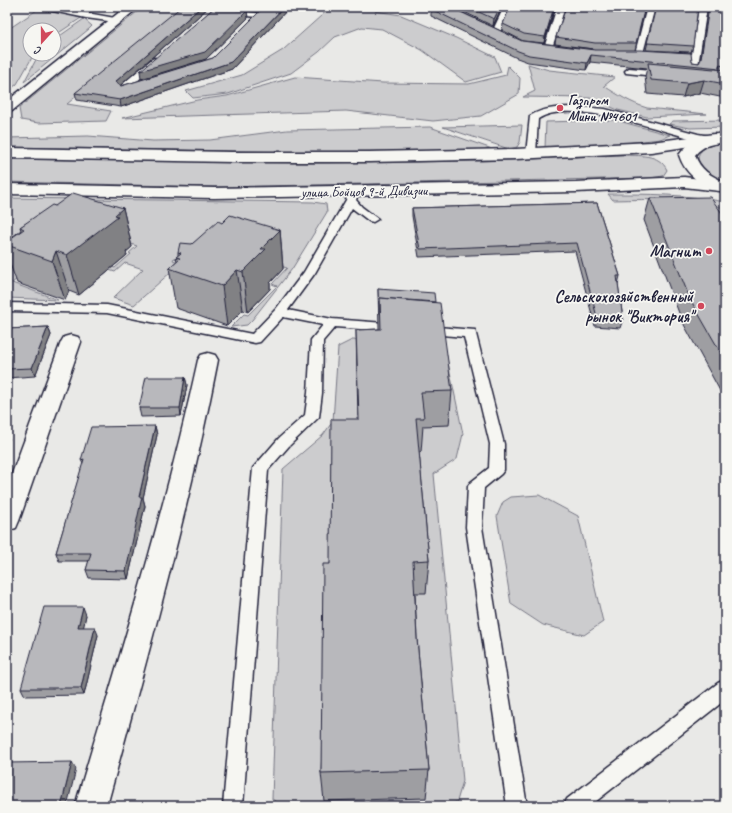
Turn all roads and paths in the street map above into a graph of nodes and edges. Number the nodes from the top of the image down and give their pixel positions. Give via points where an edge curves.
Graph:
1 (43, 7) edge
2 (133, 7) edge
3 (464, 7) edge
4 (508, 7) edge
5 (562, 7) edge
6 (651, 7) edge
7 (703, 7) edge
8 (220, 11) edge
9 (461, 16) edge
10 (115, 20) junction
11 (246, 25) edge
12 (496, 32) edge
13 (548, 48) edge
14 (639, 53) edge
15 (660, 54) edge
16 (162, 55) edge
17 (696, 57) junction
18 (629, 71) dead end
19 (676, 75) edge
20 (692, 77) edge
21 (144, 82) edge
22 (7, 108) edge
23 (720, 139) edge
24 (7, 152) edge
25 (531, 154) junction
26 (722, 186) edge
27 (7, 189) edge
28 (353, 196) junction
29 (373, 219) dead end
30 (7, 307) edge
31 (280, 312) junction
32 (332, 323) junction
33 (71, 342) dead end
34 (208, 360) dead end
35 (7, 521) edge
36 (725, 689) edge
37 (91, 806) edge
38 (233, 806) edge
39 (517, 806) edge
40 (574, 806) edge

1 - 10 lane
2 - 10 main road
3 - 9 lane via 454,12
4 - 12 lane
5 - 13 lane
6 - 14 lane
7 - 17 lane
8 - 11 lane via 259,13
10 - 22 main road
15 - 17 lane
16 - 21 lane via 122,89
17 - 20 lane
18 - 19 lane
23 - 25 main road via 651,147
23 - 25 lane via 697,137 594,110 550,111 533,118
23 - 26 main road via 700,142 687,155 689,164 696,173
24 - 25 main road via 232,157
26 - 28 main road, улица Бойцов 9-й Дивизии via 684,182
27 - 28 main road, улица Бойцов 9-й Дивизии
28 - 29 lane via 358,209
28 - 31 lane via 309,273
30 - 31 lane via 107,309 254,339
31 - 32 lane
32 - 38 lane via 316,340 312,417 284,442 261,468
32 - 39 lane via 470,333 497,444 496,470 476,486 474,527
33 - 35 main road
34 - 37 main road via 193,433
36 - 40 lane

